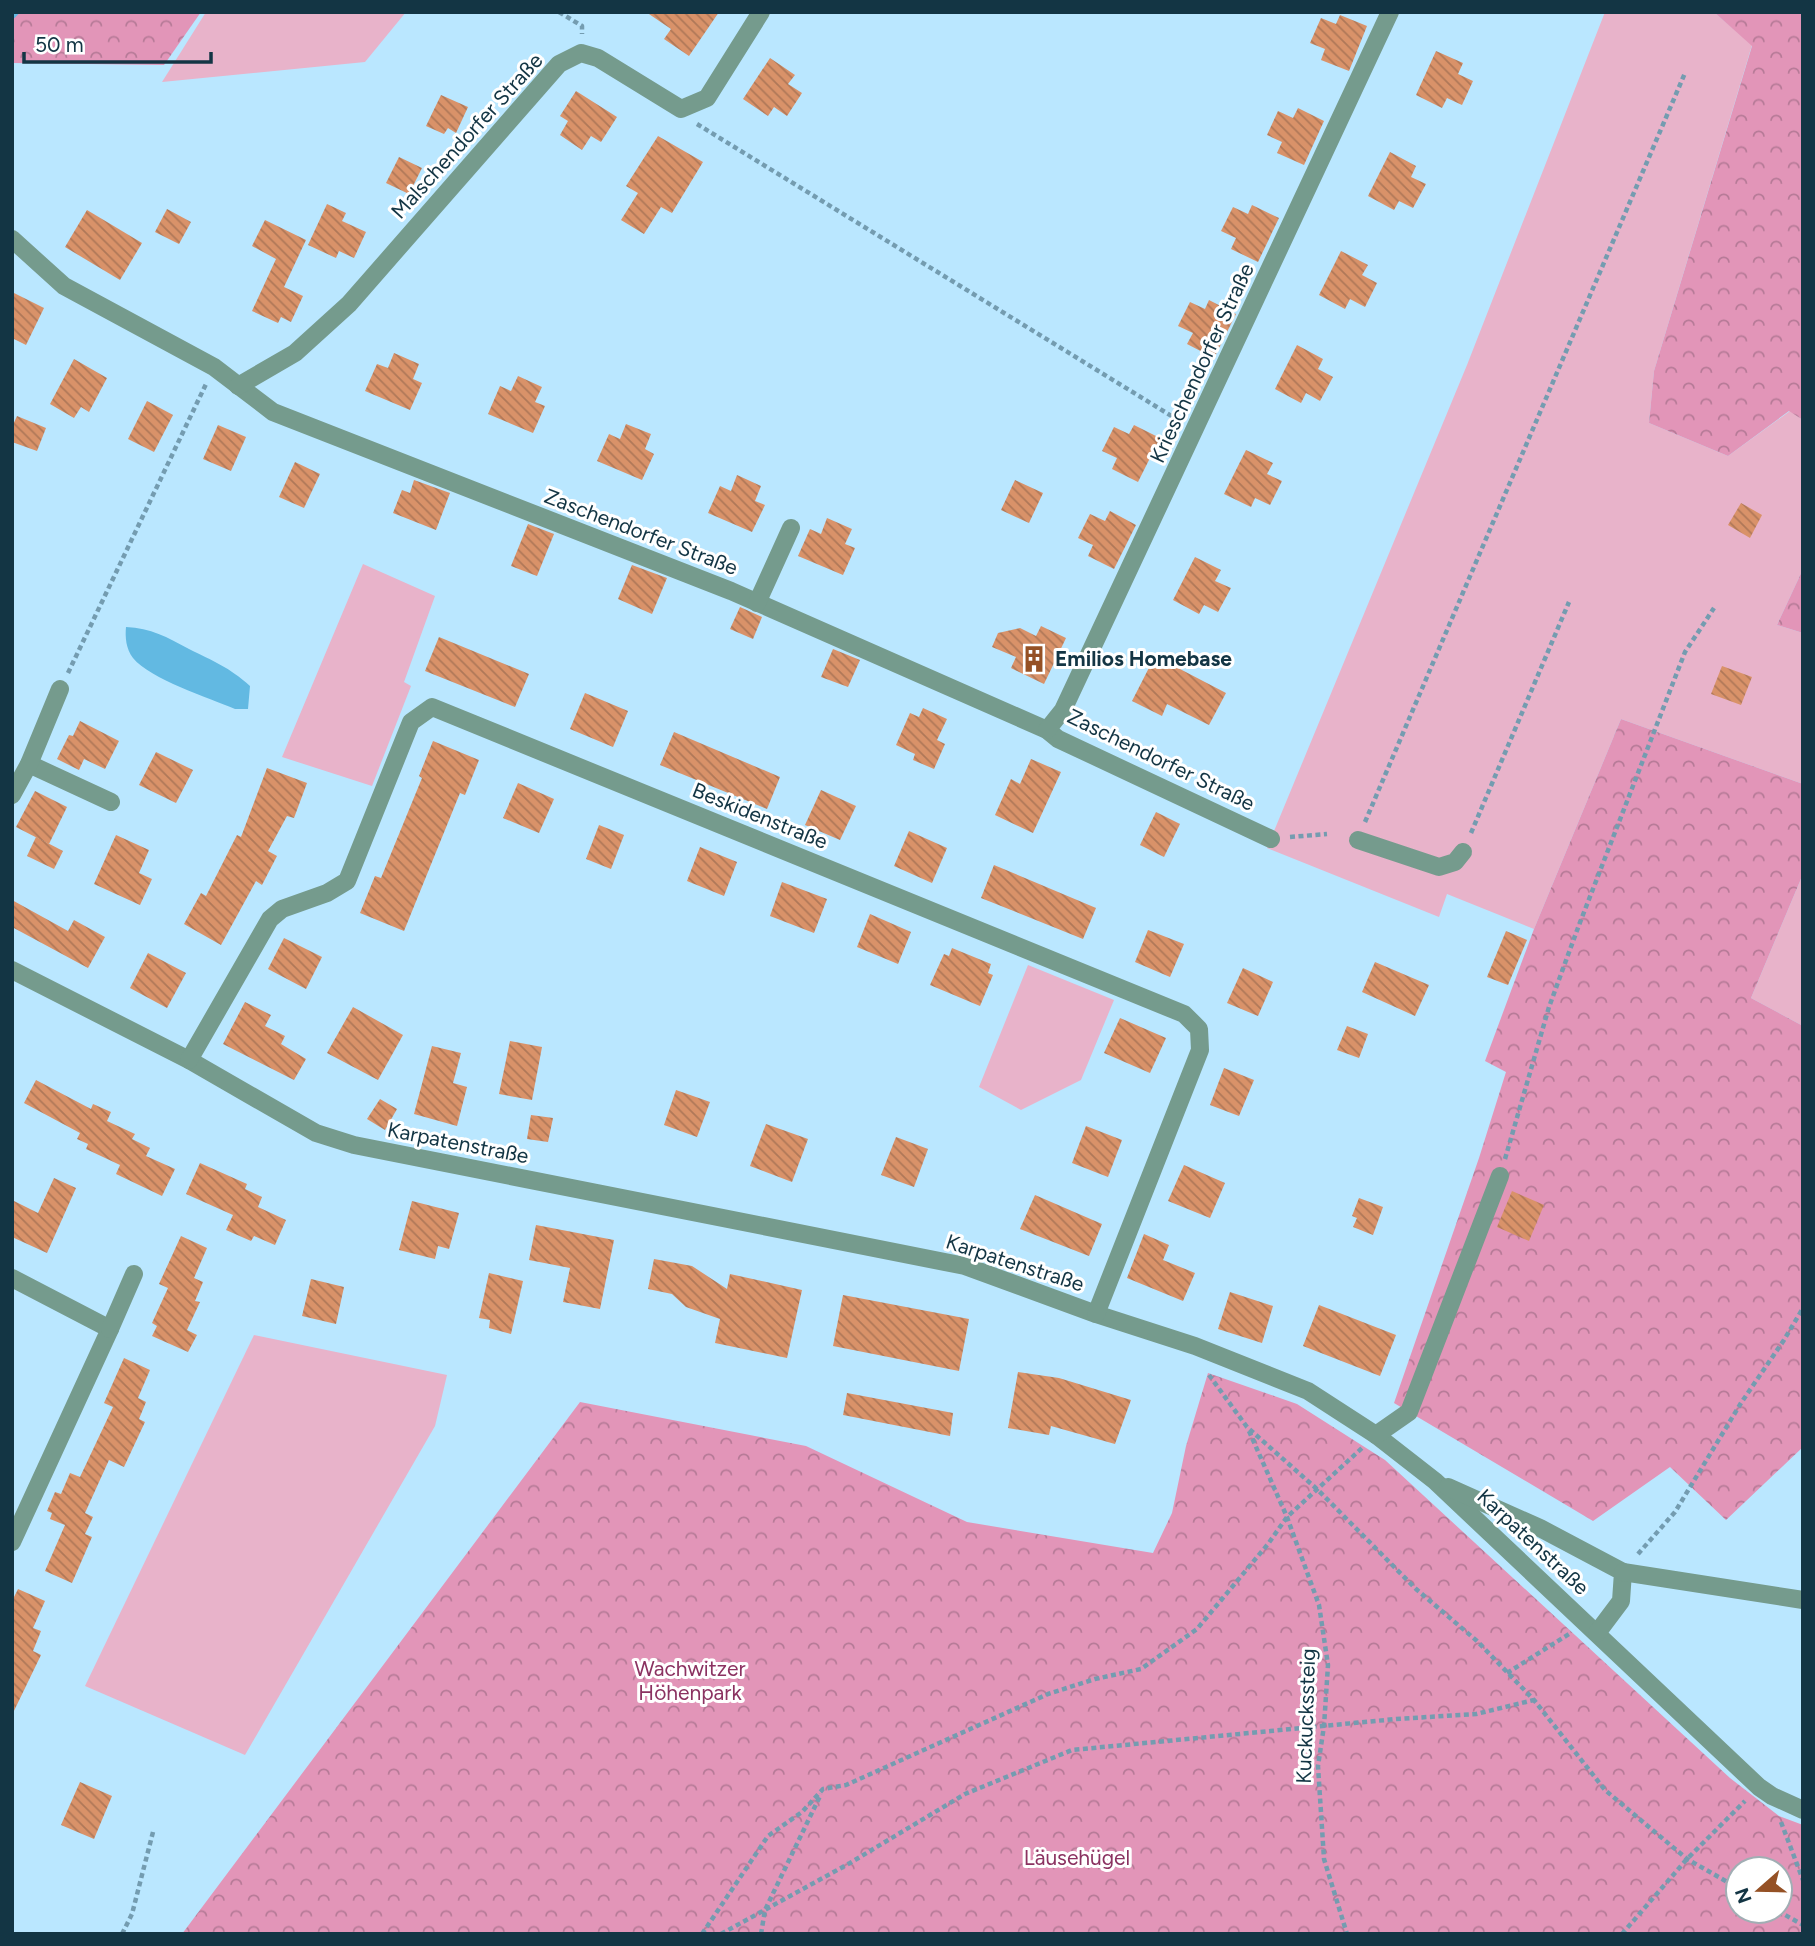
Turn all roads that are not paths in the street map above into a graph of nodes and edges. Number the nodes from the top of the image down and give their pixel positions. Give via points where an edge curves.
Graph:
1 (761, 12) edge
2 (1391, 12) edge
3 (12, 239) edge
4 (238, 386) junction
5 (791, 527) dead end
6 (757, 603) junction
7 (60, 689) road end
8 (1047, 730) junction
9 (29, 764) junction
10 (12, 795) edge
11 (111, 802) dead end
12 (1271, 839) road end
13 (1358, 840) road end
14 (1463, 852) road end
15 (12, 970) edge
16 (189, 1060) junction
17 (1500, 1175) road end
18 (134, 1275) dead end
19 (12, 1278) edge
20 (1096, 1314) junction
21 (110, 1329) junction
22 (1376, 1435) junction
23 (1435, 1481) junction
24 (12, 1542) edge
25 (1623, 1572) junction
26 (1803, 1600) edge
27 (1591, 1628) junction
28 (1803, 1810) edge

1 - 4 street, Malschendorfer Straße via 707,99 681,109 598,58 582,53 559,64 349,304 295,353
2 - 8 street, Krieschendorfer Straße via 1063,710
3 - 4 street, Zaschendorfer Straße via 64,286 214,367
4 - 6 street, Zaschendorfer Straße via 273,412
5 - 6 street
6 - 8 street, Zaschendorfer Straße
7 - 9 street
8 - 12 street, Zaschendorfer Straße
9 - 10 street
9 - 11 street
13 - 14 street via 1439,867 1455,862
15 - 16 street, Karpatenstraße
16 - 20 street, Karpatenstraße via 316,1133 354,1145 965,1266
16 - 20 street, Beskidenstraße via 270,919 282,909 347,881 411,722 432,707 1184,1014 1199,1029 1200,1050
17 - 22 street via 1409,1412
18 - 21 street
19 - 21 street
20 - 22 street, Karpatenstraße via 1308,1391
21 - 24 street
22 - 23 street, Karpatenstraße
23 - 25 street
23 - 27 street, Karpatenstraße
25 - 26 street
25 - 27 street via 1621,1601
27 - 28 street, Karpatenstraße via 1766,1791

